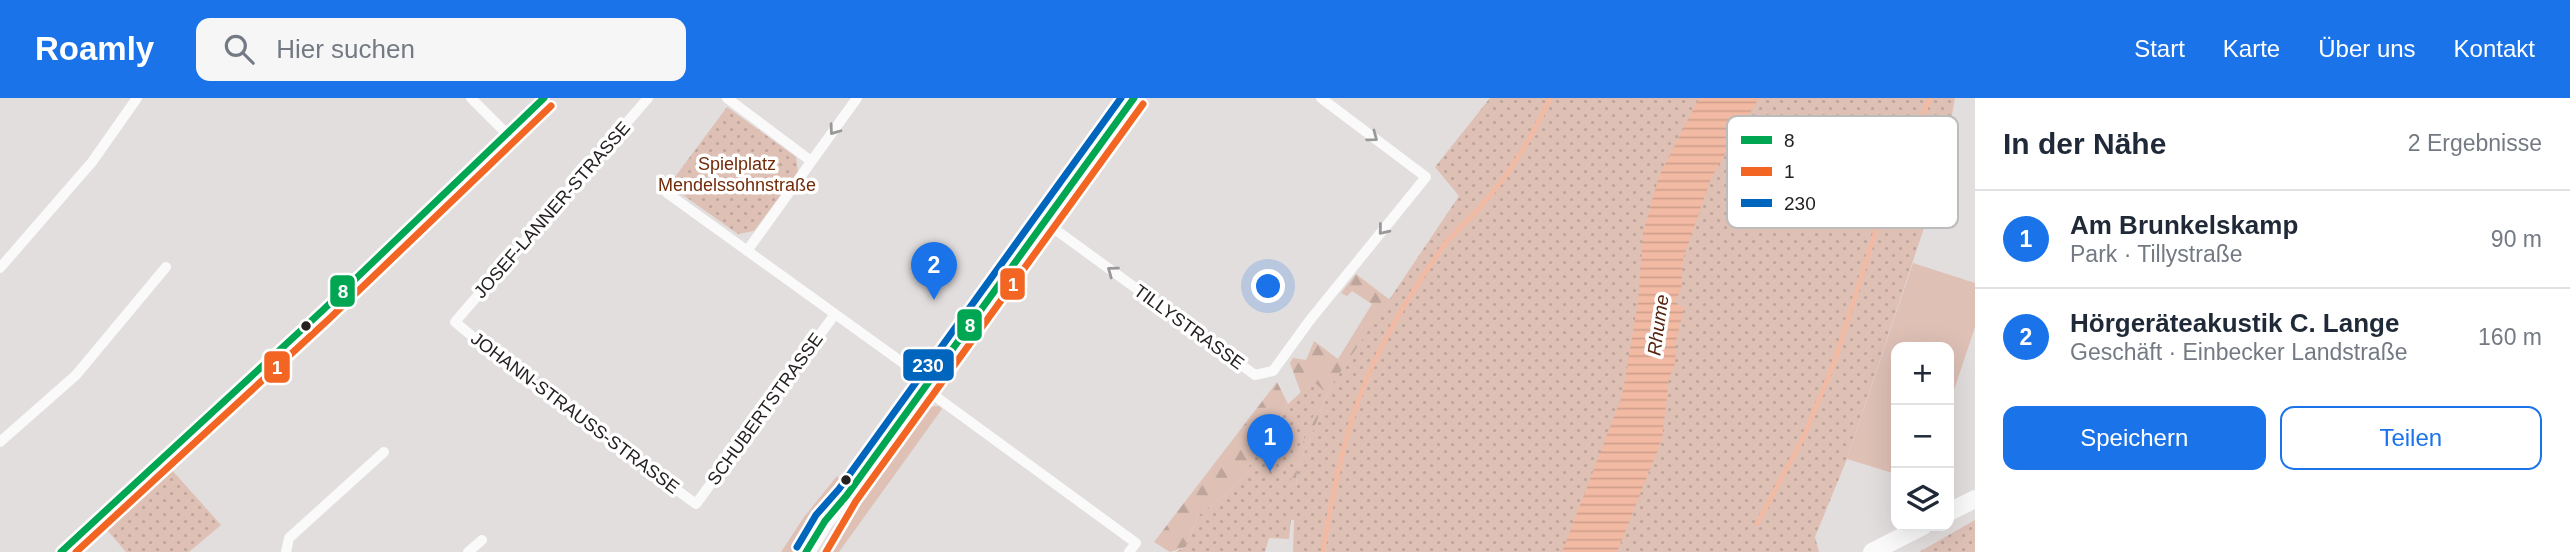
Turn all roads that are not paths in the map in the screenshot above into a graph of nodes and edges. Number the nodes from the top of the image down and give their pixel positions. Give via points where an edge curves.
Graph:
1 (137, 98) edge
2 (471, 98) edge
3 (544, 98) edge
4 (648, 98) edge
5 (727, 98) edge
6 (857, 98) edge
7 (1134, 98) edge
8 (1321, 98) edge
9 (506, 133) junction
10 (810, 161) junction
11 (667, 193) dead end
12 (1045, 222) junction
13 (747, 251) junction
14 (166, 267) dead end
15 (0, 268) edge
16 (835, 314) junction
17 (456, 322) joint
18 (927, 385) junction
19 (0, 442) edge
20 (384, 452) dead end
21 (847, 495) junction
22 (1975, 499) edge
23 (696, 504) joint
24 (1954, 510) edge
25 (1913, 531) edge
26 (482, 540) dead end
27 (1133, 548) edge
28 (61, 552) edge
29 (286, 552) edge
30 (468, 552) edge
31 (806, 552) edge
32 (814, 552) edge
33 (1872, 552) edge

1 - 15 street via 92,162
2 - 9 street
3 - 9 street
4 - 17 street, JOSEF-LANNER-STRASSE
5 - 10 street
6 -> 10 street
7 - 12 main road
8 -> 12 street, TILLYSTRASSE via 1426,177 1273,371 1255,375
9 - 28 street via 332,302
10 - 13 street
11 - 13 street
12 - 18 main road
13 - 16 street
14 - 19 street via 76,374
16 - 18 street
16 - 23 street, SCHUBERTSTRASSE
17 - 23 street, JOHANN-STRAUSS-STRASSE via 519,375
18 - 21 main road
18 - 27 street via 939,399
20 - 29 street via 289,538
21 - 31 main road
21 - 32 main road
22 - 24 main road
25 - 33 main road
26 - 30 street

